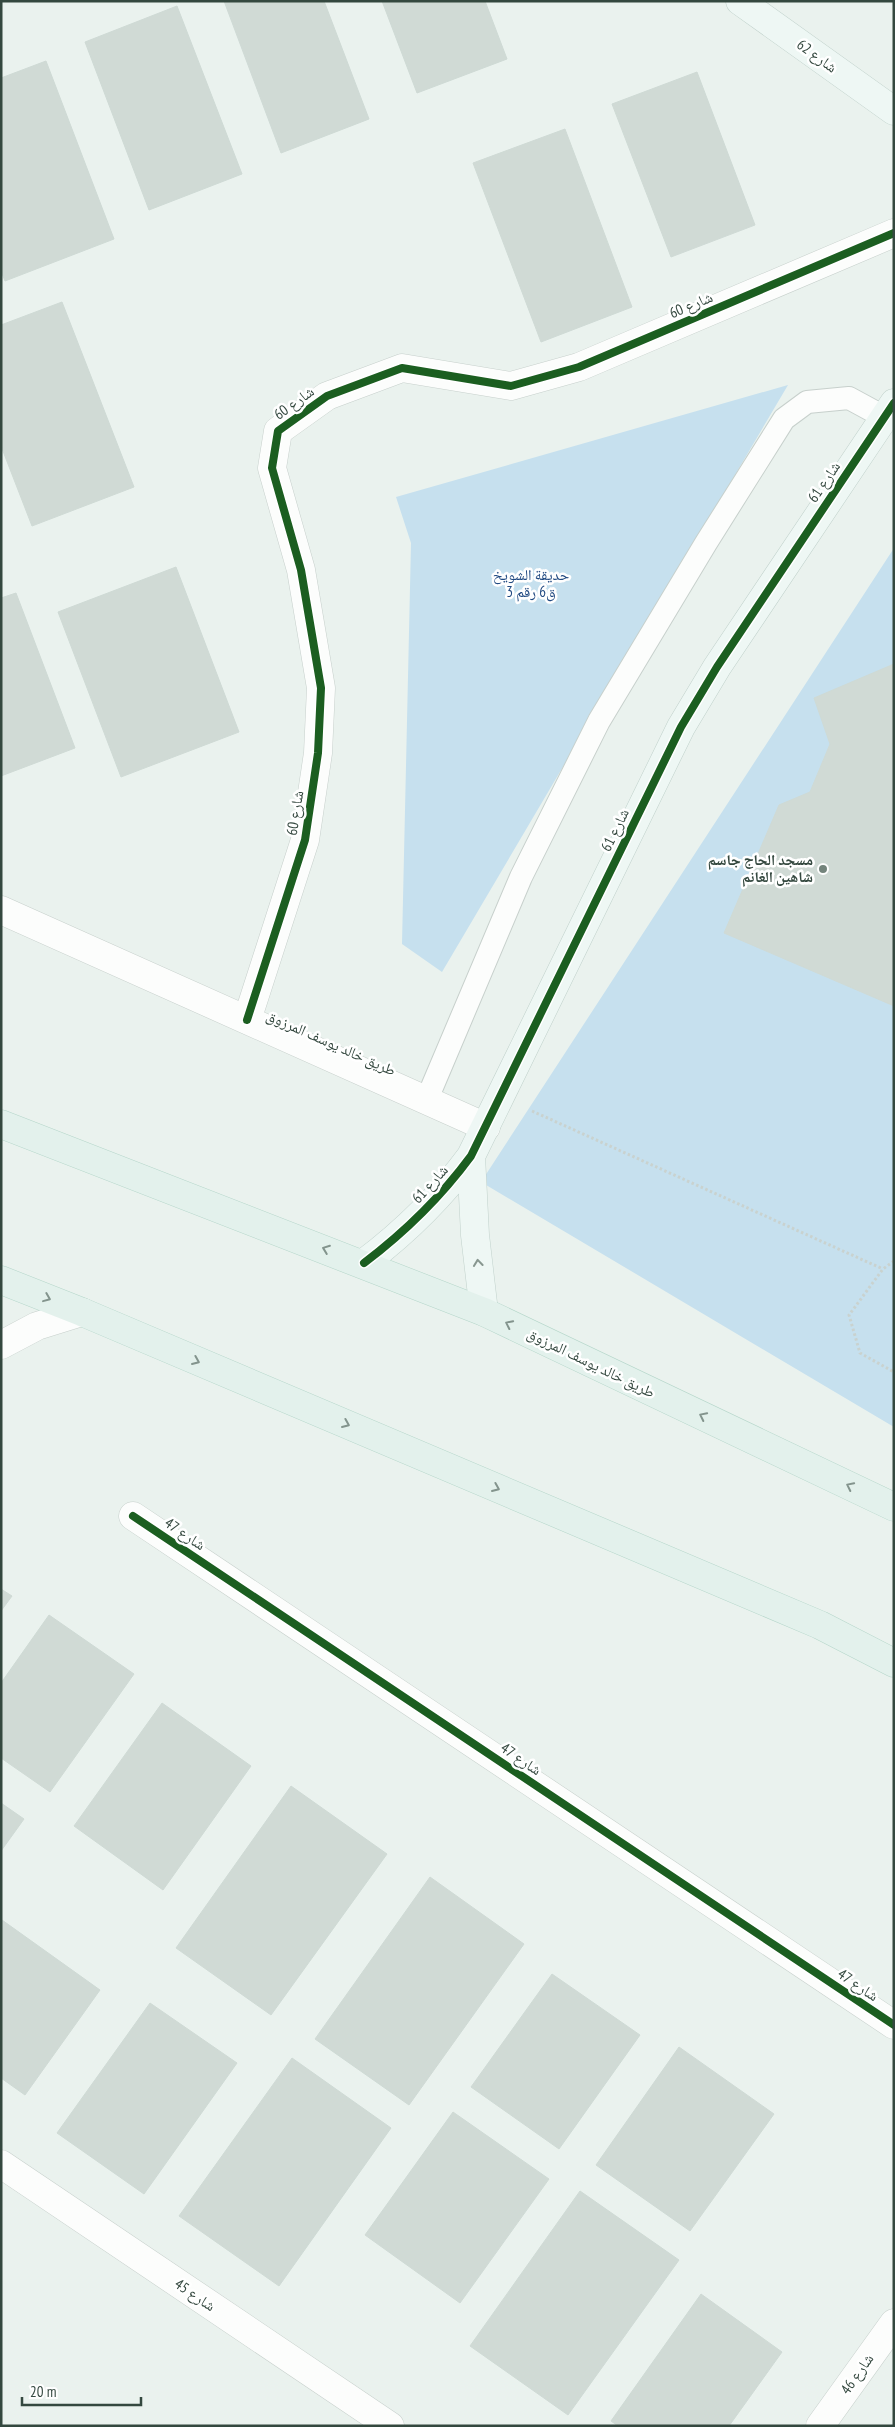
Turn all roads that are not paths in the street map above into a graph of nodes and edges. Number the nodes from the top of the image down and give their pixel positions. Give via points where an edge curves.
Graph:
1 (740, 1) edge
2 (894, 112) edge
3 (894, 233) edge
4 (889, 410) edge
5 (1, 910) edge
6 (246, 1020) junction
7 (426, 1099) junction
8 (1, 1124) edge
9 (486, 1127) junction
10 (471, 1156) junction
11 (364, 1263) junction
12 (1, 1280) edge
13 (82, 1312) junction
14 (484, 1312) junction
15 (1, 1345) edge
16 (894, 1507) edge
17 (133, 1516) dead end
18 (894, 1663) edge
19 (894, 2025) edge
20 (1, 2164) edge
21 (894, 2323) edge
22 (390, 2426) edge
23 (820, 2426) edge

1 - 2 street, شارع 62
3 - 6 street, شارع 60 via 579,367 511,386 402,368 327,396 278,431 272,468 301,570 321,688 318,753 305,840
4 - 7 lane via 849,398 807,402 784,418 599,721 521,877
4 - 9 street, شارع 61 via 681,726
5 - 6 street, طريق خالد يوسف المرزوق
6 - 7 street, طريق خالد يوسف المرزوق
7 - 9 street, طريق خالد يوسف المرزوق
11 -> 8 main road, طريق خالد يوسف المرزوق
9 - 10 street, شارع 61
10 - 11 street, شارع 61 via 422,1214
14 -> 10 street, شارع 61
11 - 14 main road, طريق خالد يوسف المرزوق
12 -> 13 main road
13 - 15 street via 37,1326
13 -> 18 main road via 820,1625
16 -> 14 main road, طريق خالد يوسف المرزوق
17 - 19 street, شارع 47
20 - 22 street, شارع 45
21 - 23 street, شارع 46

